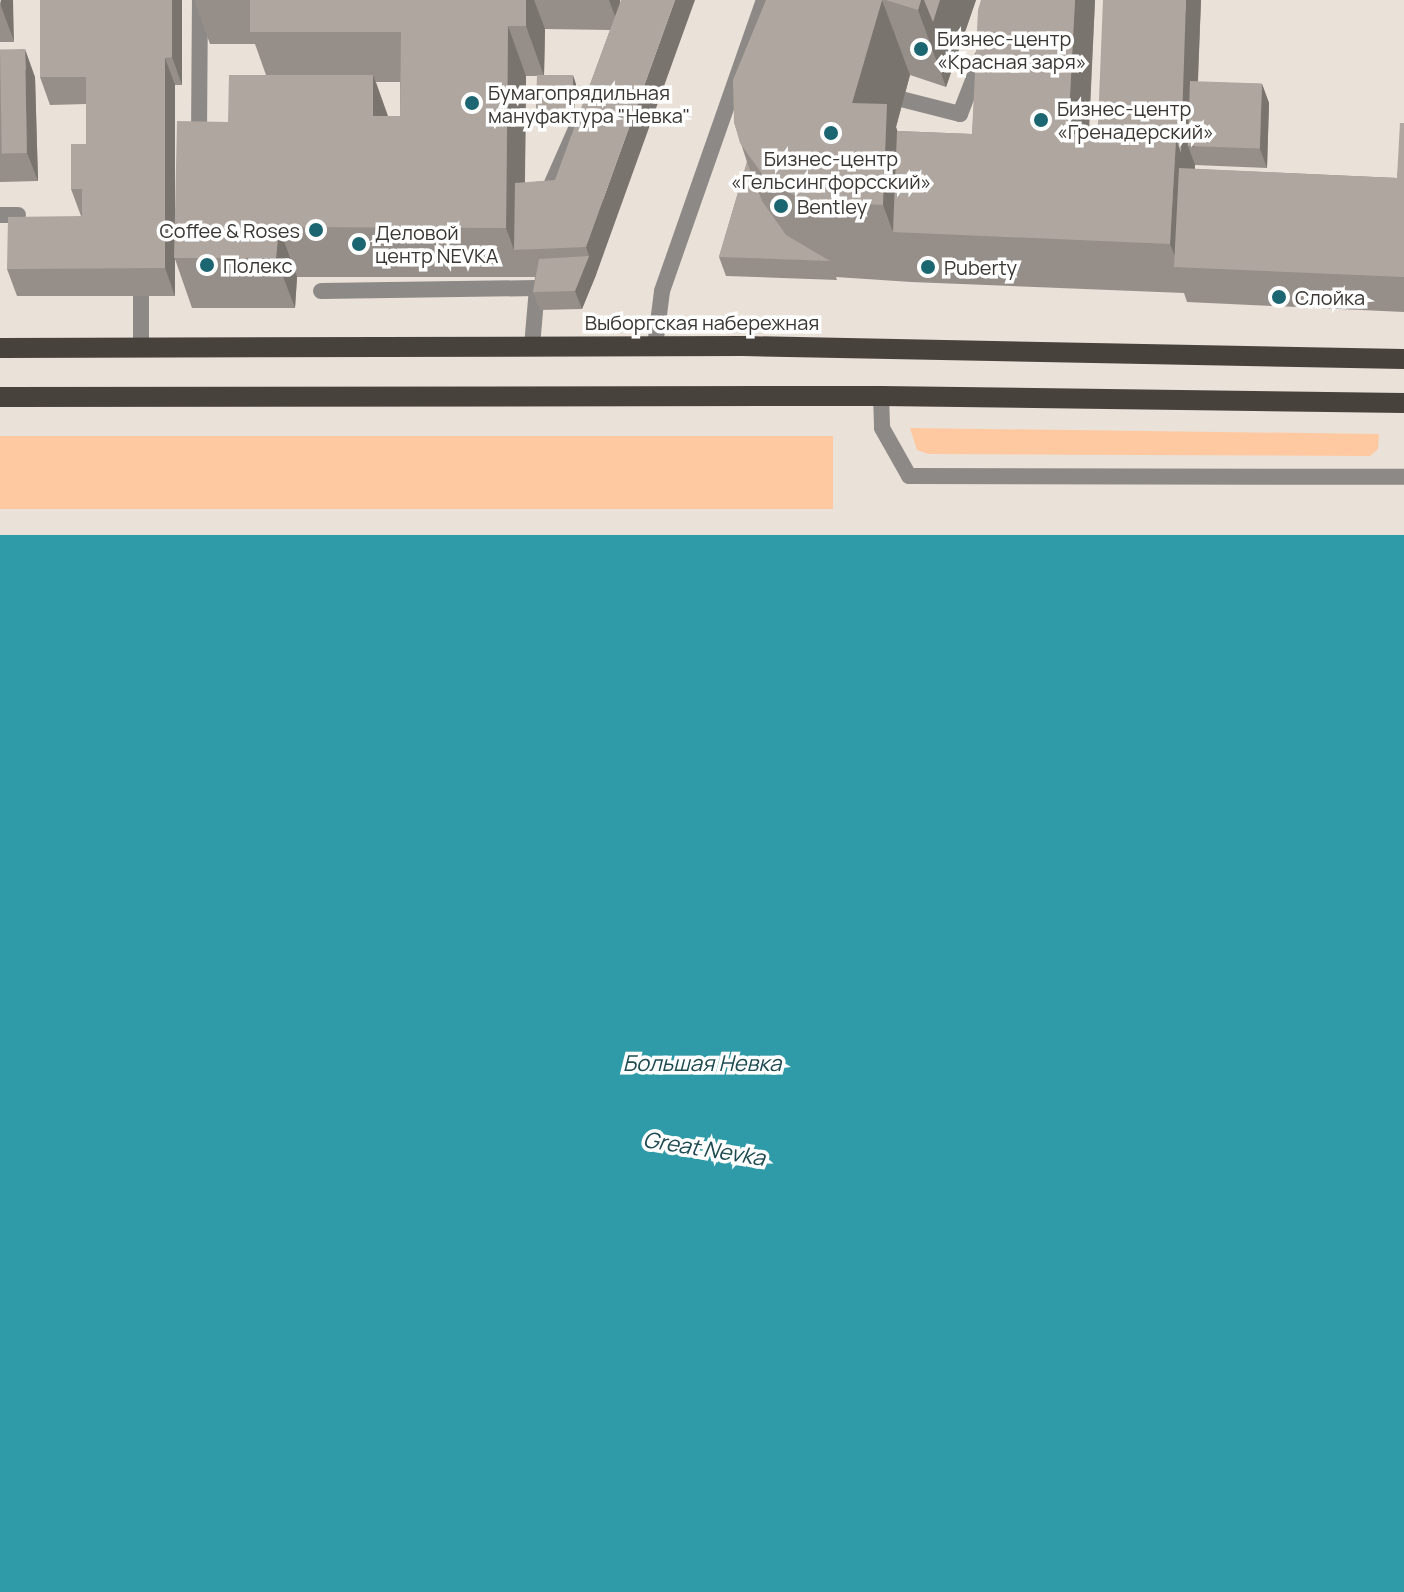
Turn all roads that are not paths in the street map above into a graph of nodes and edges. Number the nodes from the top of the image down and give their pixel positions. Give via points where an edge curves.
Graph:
1 (200, 0) edge
2 (764, 0) edge
3 (988, 43) edge
4 (901, 99) dead end
5 (586, 106) edge
6 (199, 137) edge
7 (0, 215) edge
8 (18, 215) edge
9 (543, 217) edge
10 (321, 291) dead end
11 (141, 296) dead end
12 (532, 346) junction
13 (655, 346) junction
14 (0, 348) edge
15 (141, 348) junction
16 (1404, 359) edge
17 (881, 396) junction
18 (0, 397) edge
19 (1404, 403) edge
20 (1404, 477) edge

1 - 6 street
2 - 13 street via 756,43 662,291
3 - 4 street via 960,114
5 - 9 street via 546,189
7 - 8 street
10 - 12 street via 538,281
11 - 15 street
12 - 13 main road, Выборгская набережная
12 - 15 main road, Выборгская набережная
13 - 16 main road, Выборгская набережная via 1199,351
14 - 15 main road, Выборгская набережная
17 - 18 main road
17 - 19 main road
17 - 20 street via 882,428 909,476

